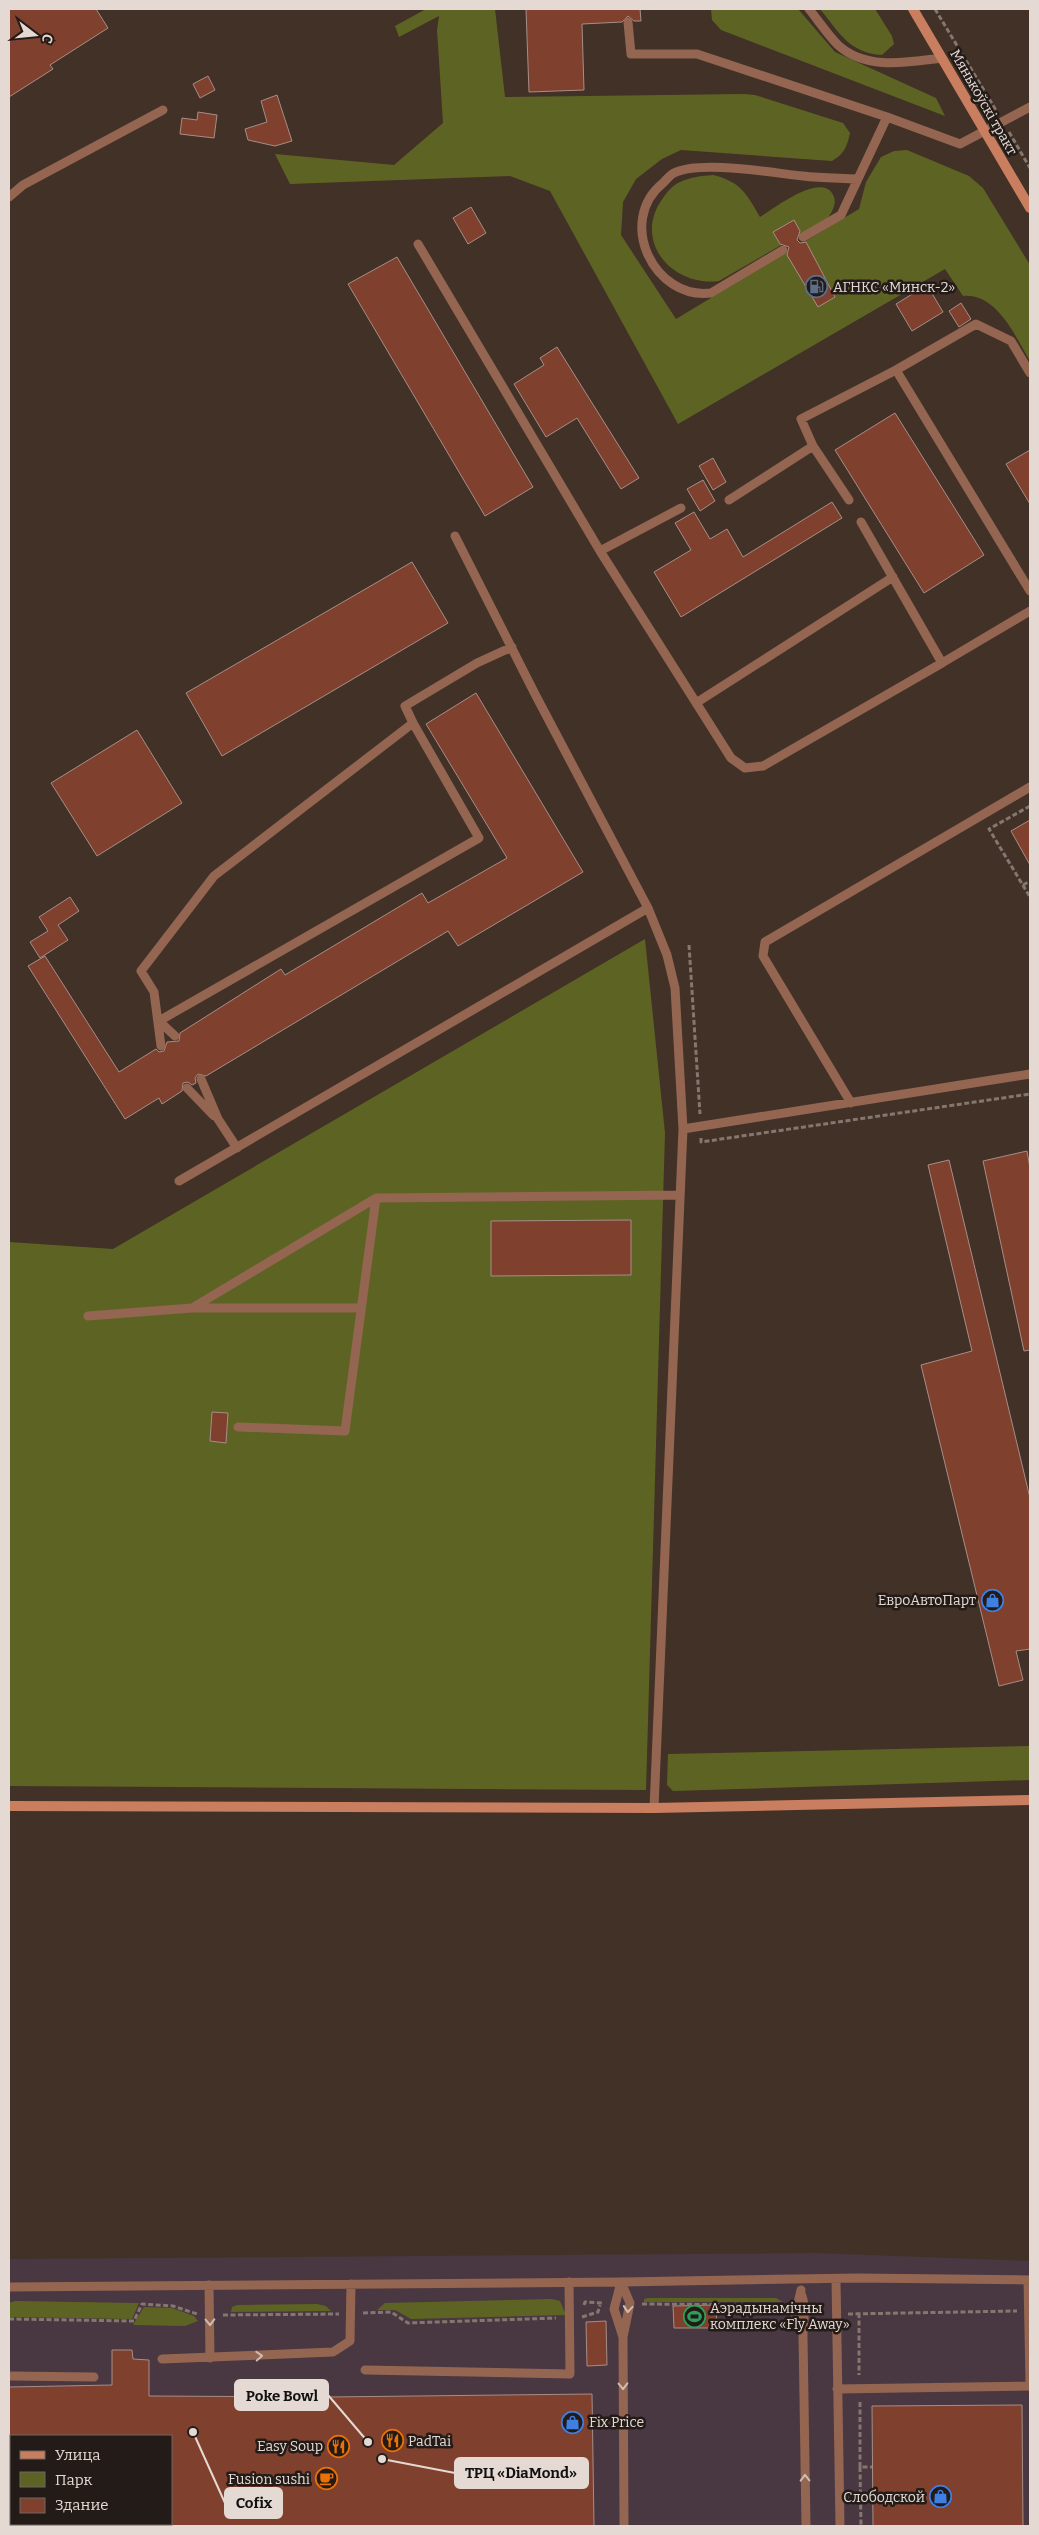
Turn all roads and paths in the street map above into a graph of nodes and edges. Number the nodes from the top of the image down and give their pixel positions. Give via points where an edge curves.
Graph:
1 (809, 9) edge
2 (913, 9) edge
3 (935, 9) edge
4 (628, 22) dead end
5 (942, 58) junction
6 (1030, 107) edge
7 (163, 110) dead end
8 (887, 117) junction
9 (1003, 122) junction
10 (985, 132) junction
11 (1030, 168) edge
12 (857, 179) junction
13 (9, 197) edge
14 (1030, 208) edge
15 (803, 237) dead end
16 (418, 244) dead end
17 (783, 250) dead end
18 (896, 370) junction
19 (1030, 373) edge
20 (814, 446) junction
21 (729, 500) dead end
22 (849, 500) dead end
23 (680, 508) dead end
24 (861, 522) dead end
25 (455, 536) dead end
26 (600, 551) junction
27 (892, 577) junction
28 (1030, 590) edge
29 (1030, 611) edge
30 (512, 647) junction
31 (942, 663) junction
32 (696, 703) junction
33 (413, 723) junction
34 (1030, 787) edge
35 (1030, 806) edge
36 (1030, 880) edge
37 (1023, 885) junction
38 (1030, 897) edge
39 (648, 908) junction
40 (689, 945) dead end
41 (159, 1021) junction
42 (175, 1036) dead end
43 (161, 1046) dead end
44 (1030, 1074) edge
45 (201, 1079) dead end
46 (186, 1088) dead end
47 (1030, 1094) edge
48 (851, 1103) junction
49 (218, 1120) junction
50 (701, 1127) junction
51 (683, 1129) junction
52 (237, 1148) junction
53 (179, 1181) dead end
54 (680, 1195) junction
55 (376, 1198) junction
56 (192, 1308) junction
57 (361, 1308) junction
58 (88, 1316) dead end
59 (238, 1427) dead end
60 (1030, 1800) edge
61 (9, 1806) edge
62 (654, 1808) junction
63 (836, 2279) junction
64 (800, 2280) junction
65 (1029, 2280) edge
66 (569, 2282) junction
67 (621, 2282) junction
68 (350, 2284) junction
69 (209, 2285) junction
70 (9, 2287) edge
71 (801, 2293) junction
72 (600, 2303) junction
73 (614, 2303) junction
74 (630, 2304) junction
75 (1029, 2310) junction
76 (350, 2314) junction
77 (835, 2314) junction
78 (210, 2315) junction
79 (795, 2316) junction
80 (570, 2318) junction
81 (9, 2319) edge
82 (803, 2332) junction
83 (622, 2337) junction
84 (210, 2358) junction
85 (162, 2359) dead end
86 (366, 2370) dead end
87 (9, 2376) edge
88 (94, 2377) dead end
89 (1030, 2384) edge
90 (837, 2390) junction
91 (860, 2467) dead end
92 (624, 2526) edge
93 (806, 2526) edge
94 (840, 2526) edge
95 (861, 2526) edge

1 - 5 lane via 839,46 856,56 892,64
2 - 5 street, Мянькоўскі тракт
3 - 9 path
4 - 8 lane via 631,54 697,54
5 - 10 street, Мянькоўскі тракт
6 - 9 lane
7 - 13 lane via 22,185
8 - 10 lane via 960,144
8 - 12 lane
9 - 10 lane
9 - 11 path
10 - 14 street, Мянькоўскі тракт
12 - 15 lane via 840,215
12 - 17 lane via 712,167 675,173 653,190 642,212 641,228 651,263 661,276 687,292 711,293
16 - 26 lane
18 - 19 lane via 976,324 1011,342
18 - 20 lane via 801,419
18 - 28 lane
20 - 21 lane
20 - 22 lane
23 - 26 lane
24 - 27 lane
25 - 30 lane
26 - 32 lane
27 - 31 lane
27 - 32 lane
29 - 31 lane
30 - 33 lane via 406,706
30 - 39 lane
31 - 32 lane via 763,766 745,768 731,758
33 - 41 lane via 214,876 141,971 154,992
33 - 41 lane via 479,838
34 - 48 lane via 765,942 763,956
35 - 37 path via 989,829
36 - 37 path
37 - 38 path
39 - 51 lane via 667,955 675,988
39 - 52 lane
40 - 50 path
41 - 42 lane
41 - 43 lane
44 - 48 lane
45 - 49 lane
46 - 49 lane
47 - 50 path via 701,1142
48 - 50 lane
49 - 52 lane
50 - 51 lane
51 - 54 lane
52 - 53 lane
54 - 55 lane
54 - 62 lane
55 - 56 lane
55 - 57 lane
56 - 57 lane
56 - 58 lane
57 - 59 lane via 345,1431
60 - 62 street
61 - 62 street
63 - 64 lane
63 - 65 lane
63 - 77 lane
64 - 67 lane
64 - 71 lane
65 - 75 lane
66 - 67 lane
66 - 68 lane
66 - 80 lane
67 - 73 lane
67 - 74 lane
68 - 69 lane
68 - 76 lane
69 - 70 lane
69 - 78 lane
71 - 79 lane
71 - 82 lane via 805,2317
72 - 72 path via 598,2312 579,2318 585,2302
72 - 73 path
73 - 83 lane
74 - 79 path via 780,2304 785,2314
74 -> 83 lane
75 - 77 path
75 - 89 lane
76 - 78 path
76 - 80 path via 391,2312 408,2324
84 -> 76 lane via 333,2352 350,2341
77 - 90 lane
78 - 81 path via 189,2313 173,2306 142,2304 134,2321
78 -> 84 lane
79 - 82 lane
80 - 86 lane via 570,2374
93 -> 82 lane
83 -> 92 lane
84 - 85 lane
87 - 88 lane
89 - 90 lane
90 - 94 lane
91 - 95 path

